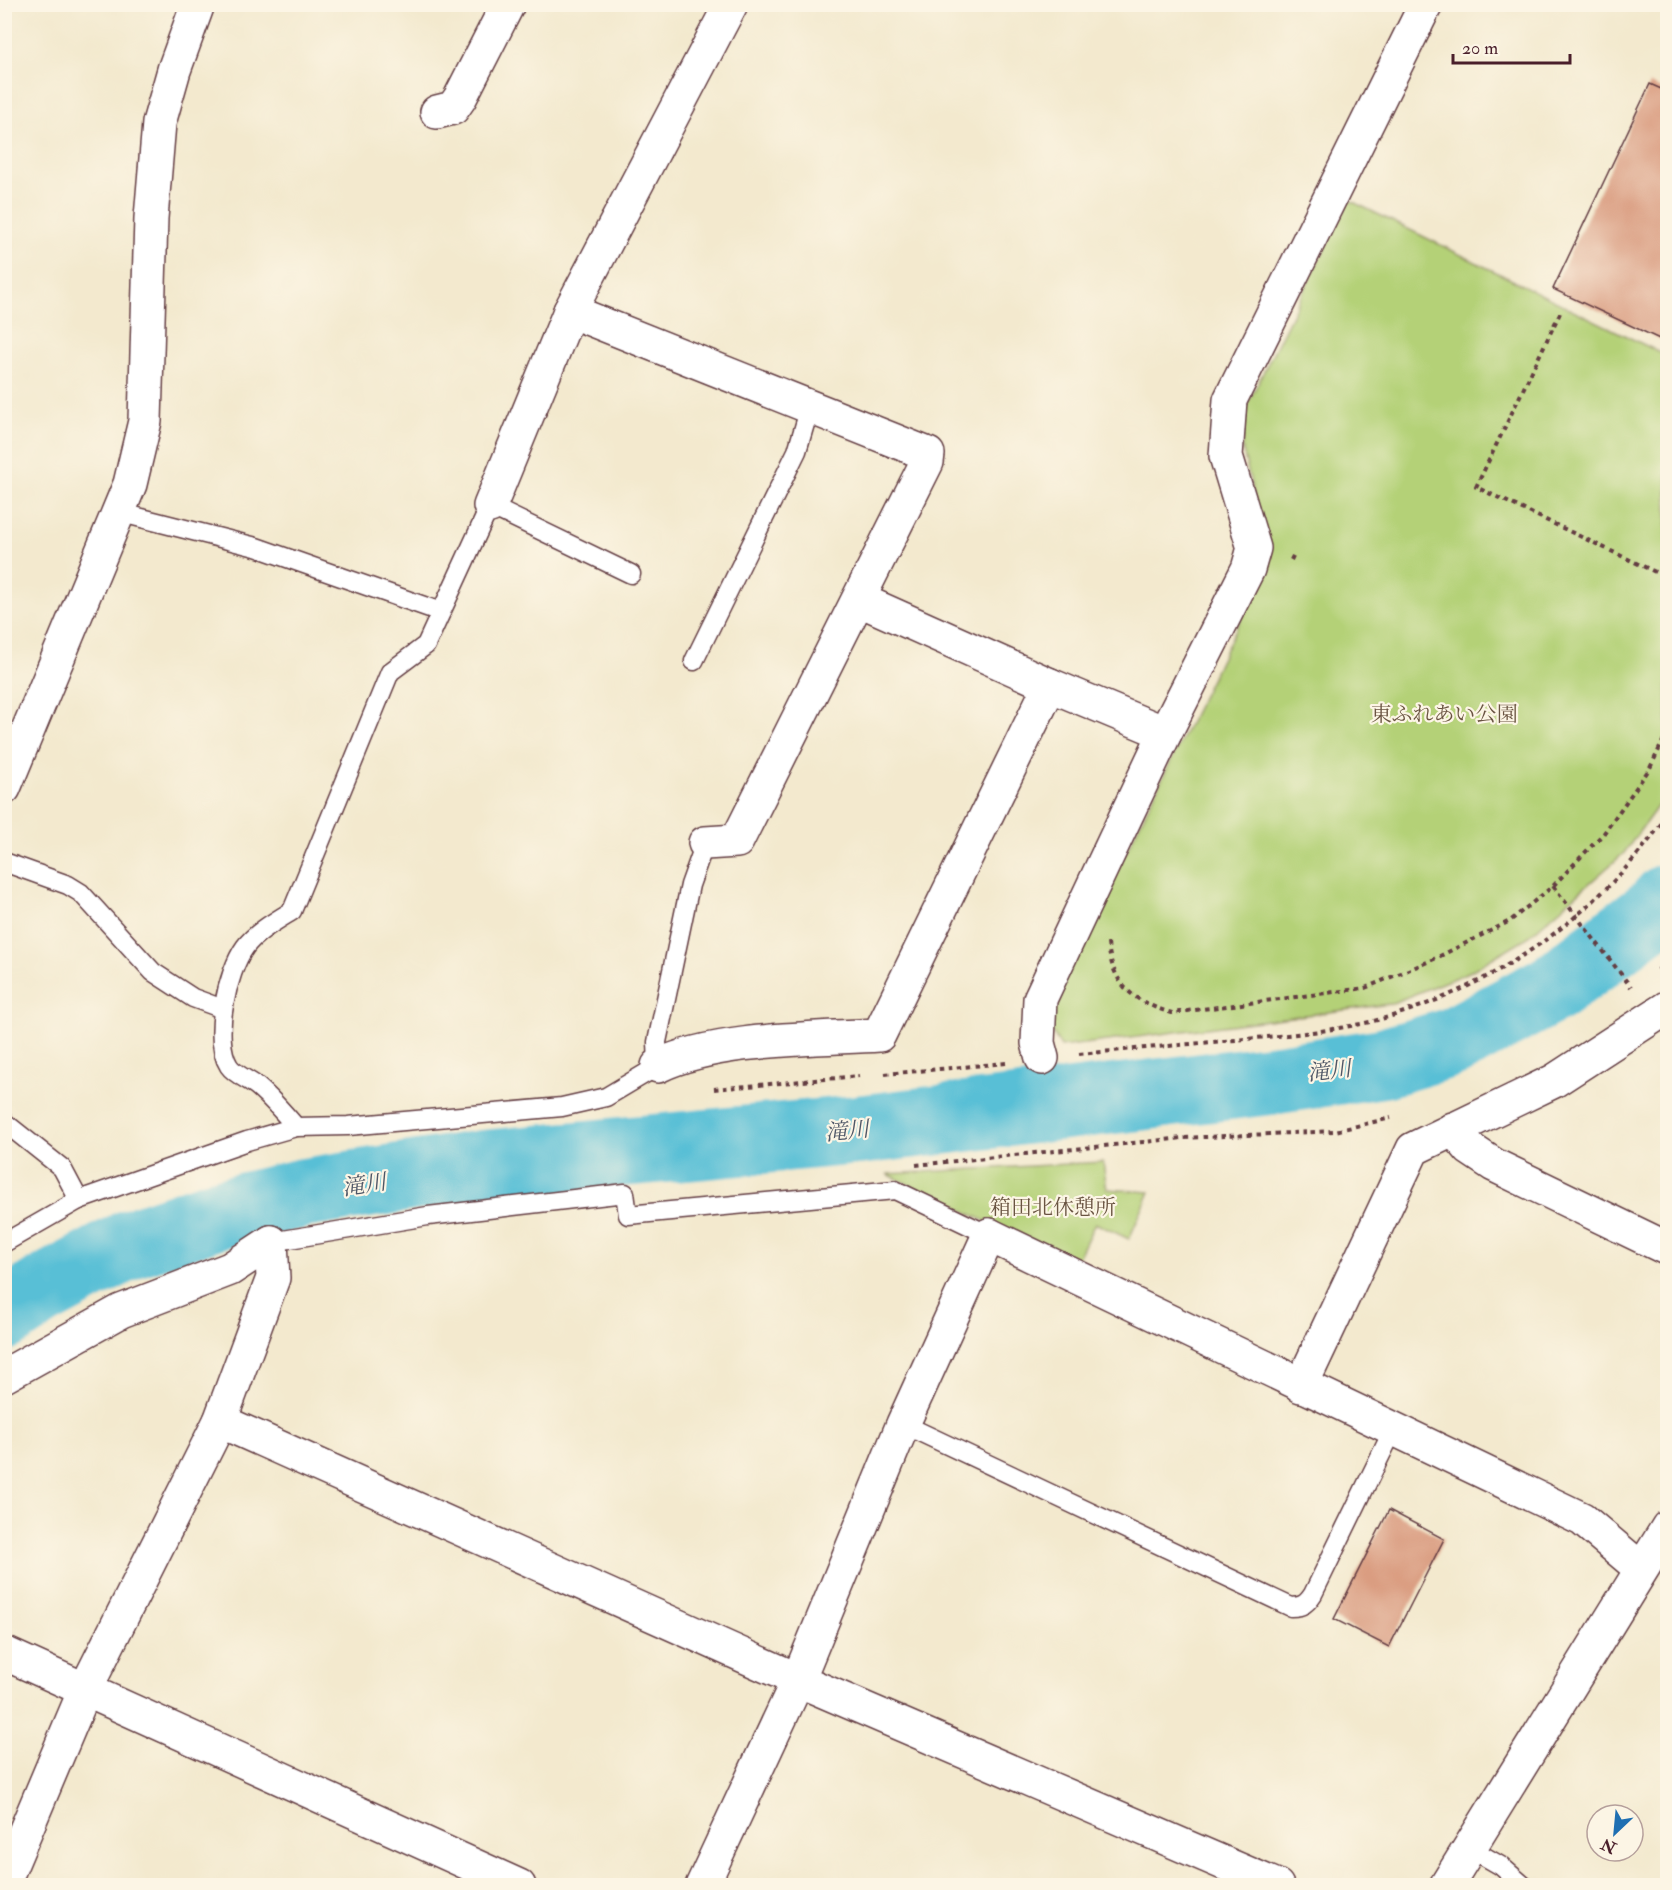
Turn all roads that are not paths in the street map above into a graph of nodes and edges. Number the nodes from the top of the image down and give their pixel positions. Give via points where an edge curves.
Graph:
1 (198, 4) edge
2 (508, 4) edge
3 (731, 4) edge
4 (1426, 4) edge
5 (437, 112) dead end
6 (570, 311) junction
7 (810, 407) junction
8 (490, 506) junction
9 (118, 512) junction
10 (631, 574) dead end
11 (860, 600) junction
12 (441, 612) junction
13 (694, 661) dead end
14 (1050, 685) junction
15 (1165, 733) junction
16 (4, 788) edge
17 (705, 843) joint
18 (4, 862) edge
19 (1668, 1007) edge
20 (223, 1009) junction
21 (1041, 1058) road end
22 (658, 1066) junction
23 (4, 1122) edge
24 (297, 1127) junction
25 (1453, 1129) junction
26 (79, 1200) junction
27 (989, 1235) junction
28 (271, 1242) junction
29 (4, 1243) edge
30 (1668, 1250) edge
31 (4, 1376) edge
32 (1301, 1386) junction
33 (220, 1421) junction
34 (903, 1424) junction
35 (1393, 1430) junction
36 (1668, 1527) edge
37 (1640, 1568) junction
38 (4, 1653) edge
39 (798, 1680) junction
40 (85, 1690) junction
41 (1468, 1847) junction
42 (4, 1882) edge
43 (519, 1886) edge
44 (702, 1886) edge
45 (1277, 1886) edge
46 (1446, 1886) edge
47 (1524, 1886) edge

1 - 9 street via 159,123 151,218 145,421 130,484
2 - 5 street via 460,98 453,108
3 - 6 street
4 - 15 street via 1230,400 1226,456 1254,548 1248,569
6 - 7 street
6 - 8 street
7 - 11 street via 928,454
7 - 13 lane via 797,452
8 - 10 lane
8 - 12 lane
9 - 12 lane via 256,547
9 - 16 street
11 - 14 street
11 - 17 street via 737,841
12 - 20 lane via 426,645 390,672 292,911 245,946 235,965
14 - 15 street
14 - 22 street via 879,1035 736,1046 677,1057
15 - 21 street via 1040,999
17 - 22 lane via 690,885 657,1042
18 - 20 lane via 81,893 153,972 193,999
19 - 25 street via 1554,1081
20 - 24 lane via 221,1049 230,1068 256,1085
22 - 24 lane via 606,1097 562,1107
23 - 26 lane via 62,1168
24 - 26 lane
25 - 30 street via 1470,1149 1494,1165
25 - 32 street via 1413,1149
26 - 29 lane
27 - 28 lane via 895,1190 628,1215 625,1193 428,1216
27 - 32 street
27 - 34 street
28 - 31 street via 230,1269 122,1311
28 - 33 street via 273,1278
32 - 35 street
33 - 39 street
33 - 40 street
34 - 35 lane via 1291,1607 1300,1607 1313,1594
34 - 39 street
35 - 37 street via 1582,1519
36 - 37 street
37 - 41 street
38 - 40 street
39 - 44 street
39 - 45 street
40 - 42 street
40 - 43 street
41 - 46 street
41 - 47 lane via 1501,1866

